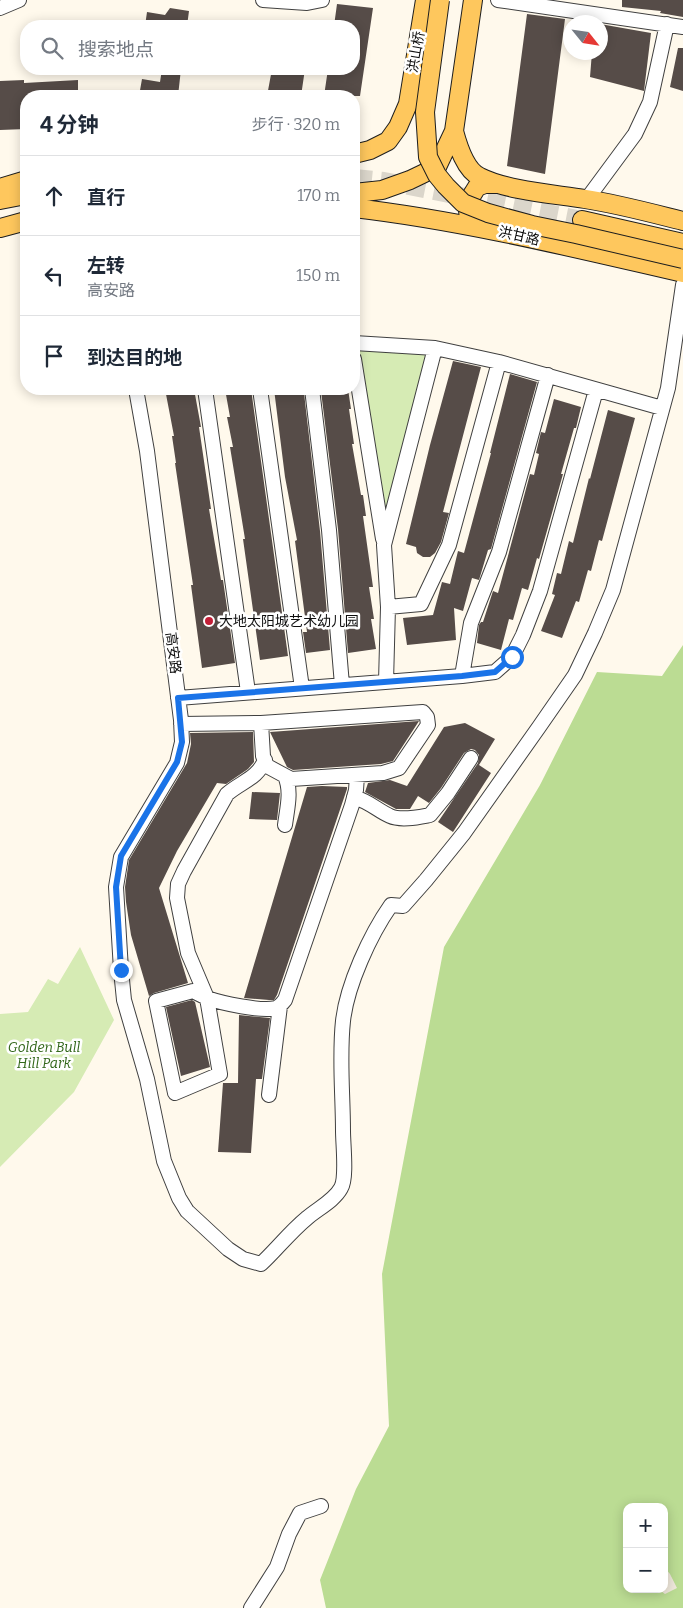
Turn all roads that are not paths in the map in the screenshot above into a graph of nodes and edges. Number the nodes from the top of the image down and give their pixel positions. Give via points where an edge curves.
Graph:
1 (19, 0) edge
2 (263, 0) edge
3 (322, 0) edge
4 (425, 0) edge
5 (440, 0) edge
6 (473, 0) edge
7 (498, 0) edge
8 (0, 8) edge
9 (667, 24) junction
10 (683, 27) edge
11 (454, 131) junction
12 (360, 152) edge
13 (20, 182) edge
14 (502, 184) junction
15 (0, 188) edge
16 (360, 192) edge
17 (20, 196) edge
18 (587, 199) junction
19 (0, 200) edge
20 (360, 209) edge
21 (582, 220) tunnel mouth
22 (683, 221) edge
23 (20, 223) edge
24 (473, 226) junction
25 (0, 228) edge
26 (683, 243) edge
27 (683, 259) edge
28 (683, 273) edge
29 (683, 285) edge
30 (360, 343) edge
31 (435, 348) junction
32 (499, 362) junction
33 (548, 375) junction
34 (596, 390) junction
35 (137, 395) edge
36 (206, 395) edge
37 (261, 395) edge
38 (313, 395) edge
39 (360, 395) edge
40 (662, 408) junction
41 (384, 545) junction
42 (388, 607) junction
43 (462, 676) junction
44 (386, 682) junction
45 (342, 685) junction
46 (302, 688) junction
47 (248, 692) junction
48 (178, 698) junction
49 (261, 723) junction
50 (181, 724) junction
51 (471, 758) dead end
52 (264, 760) junction
53 (285, 776) junction
54 (356, 776) junction
55 (354, 797) junction
56 (285, 824) dead end
57 (207, 998) junction
58 (280, 1006) junction
59 (269, 1095) dead end
60 (321, 1506) dead end
61 (251, 1608) edge

1 - 8 street
2 - 3 street via 307,3
4 - 12 main road, 洪山桥 via 408,104 388,141
5 - 27 main road, bridge via 425,112 428,157 446,186 463,203 488,213
6 - 11 main road
7 - 9 street
9 - 10 street
9 - 18 street via 650,102 635,134
11 - 14 main road via 471,168 479,176
11 - 16 main road via 437,166 382,190
13 - 15 main road
14 - 18 main road
14 - 24 main road via 477,187 467,203
17 - 19 main road
18 - 22 main road
20 - 24 main road, 洪甘路
21 - 26 main road
23 - 25 main road
24 - 28 main road, 洪甘路
29 - 40 street via 668,388
30 - 31 street
31 - 32 street
31 - 41 street
32 - 33 street
32 - 42 street via 449,545 421,604
33 - 34 street
33 - 43 street via 499,552 471,623
34 - 40 street
34 - 43 street via 540,591 523,634 512,657 495,672
35 - 48 street, 高安路
36 - 47 street
37 - 46 street
38 - 45 street via 329,530
39 - 41 street
40 - 50 street, 高安路 via 613,590 575,675 464,833 403,906 391,905 354,978 343,1020 341,1053 342,1187 261,1264 228,1249 187,1211 178,1198 164,1161 147,1079 124,1000 116,887 121,856 177,762 182,742
41 - 42 street
42 - 44 street
43 - 44 street
44 - 45 street
45 - 46 street
46 - 47 street
47 - 48 street
48 - 50 street, 高安路
49 - 50 street
49 - 52 street
49 - 54 street via 423,712 428,717 428,725 399,768
51 - 55 street via 430,815 391,816 366,800
52 - 53 street via 267,766
52 - 57 street via 251,779 227,794 178,884 177,898 188,953
53 - 54 street via 291,779
53 - 56 street via 289,791
54 - 55 street
55 - 58 street via 285,1000
57 - 57 street via 193,991 156,1001 175,1093 220,1074
57 - 58 street via 244,1007 274,1009
58 - 59 street
60 - 61 street via 300,1513 277,1567

